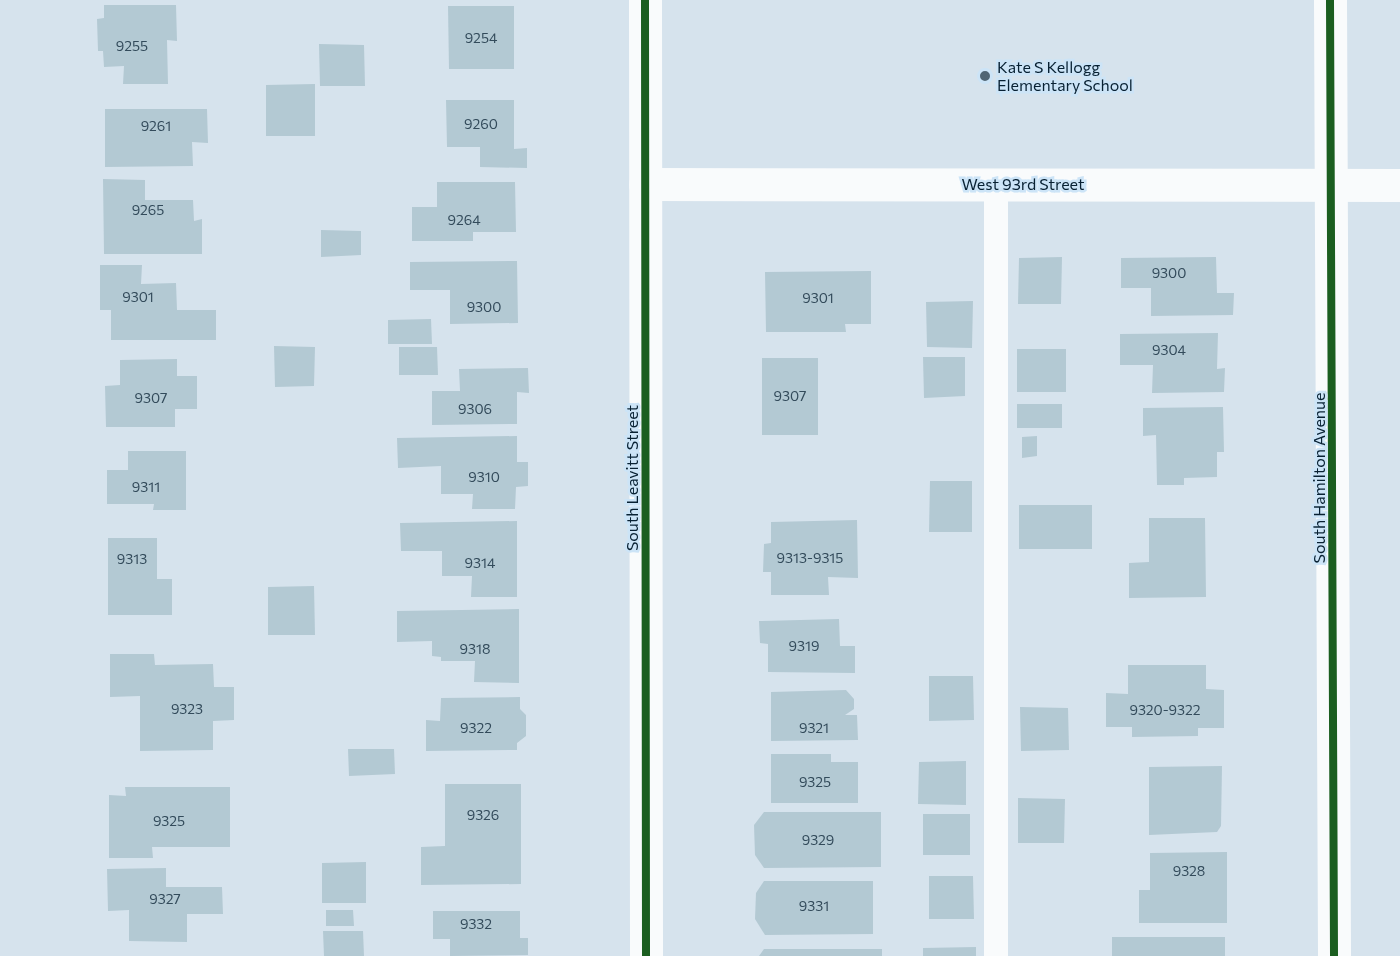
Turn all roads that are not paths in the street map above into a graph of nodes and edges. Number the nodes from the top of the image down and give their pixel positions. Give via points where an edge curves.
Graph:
1 (645, 0) edge
2 (1330, 0) edge
3 (645, 184) junction
4 (996, 184) junction
5 (1331, 184) junction
6 (1400, 185) edge
7 (646, 956) edge
8 (996, 956) edge
9 (1334, 956) edge

1 - 3 street, South Leavitt Street
2 - 5 street, South Hamilton Avenue
3 - 4 street, West 93rd Street
3 - 7 street, South Leavitt Street
4 - 5 street, West 93rd Street
4 - 8 lane
5 - 6 street, West 93rd Street
5 - 9 street, South Hamilton Avenue

